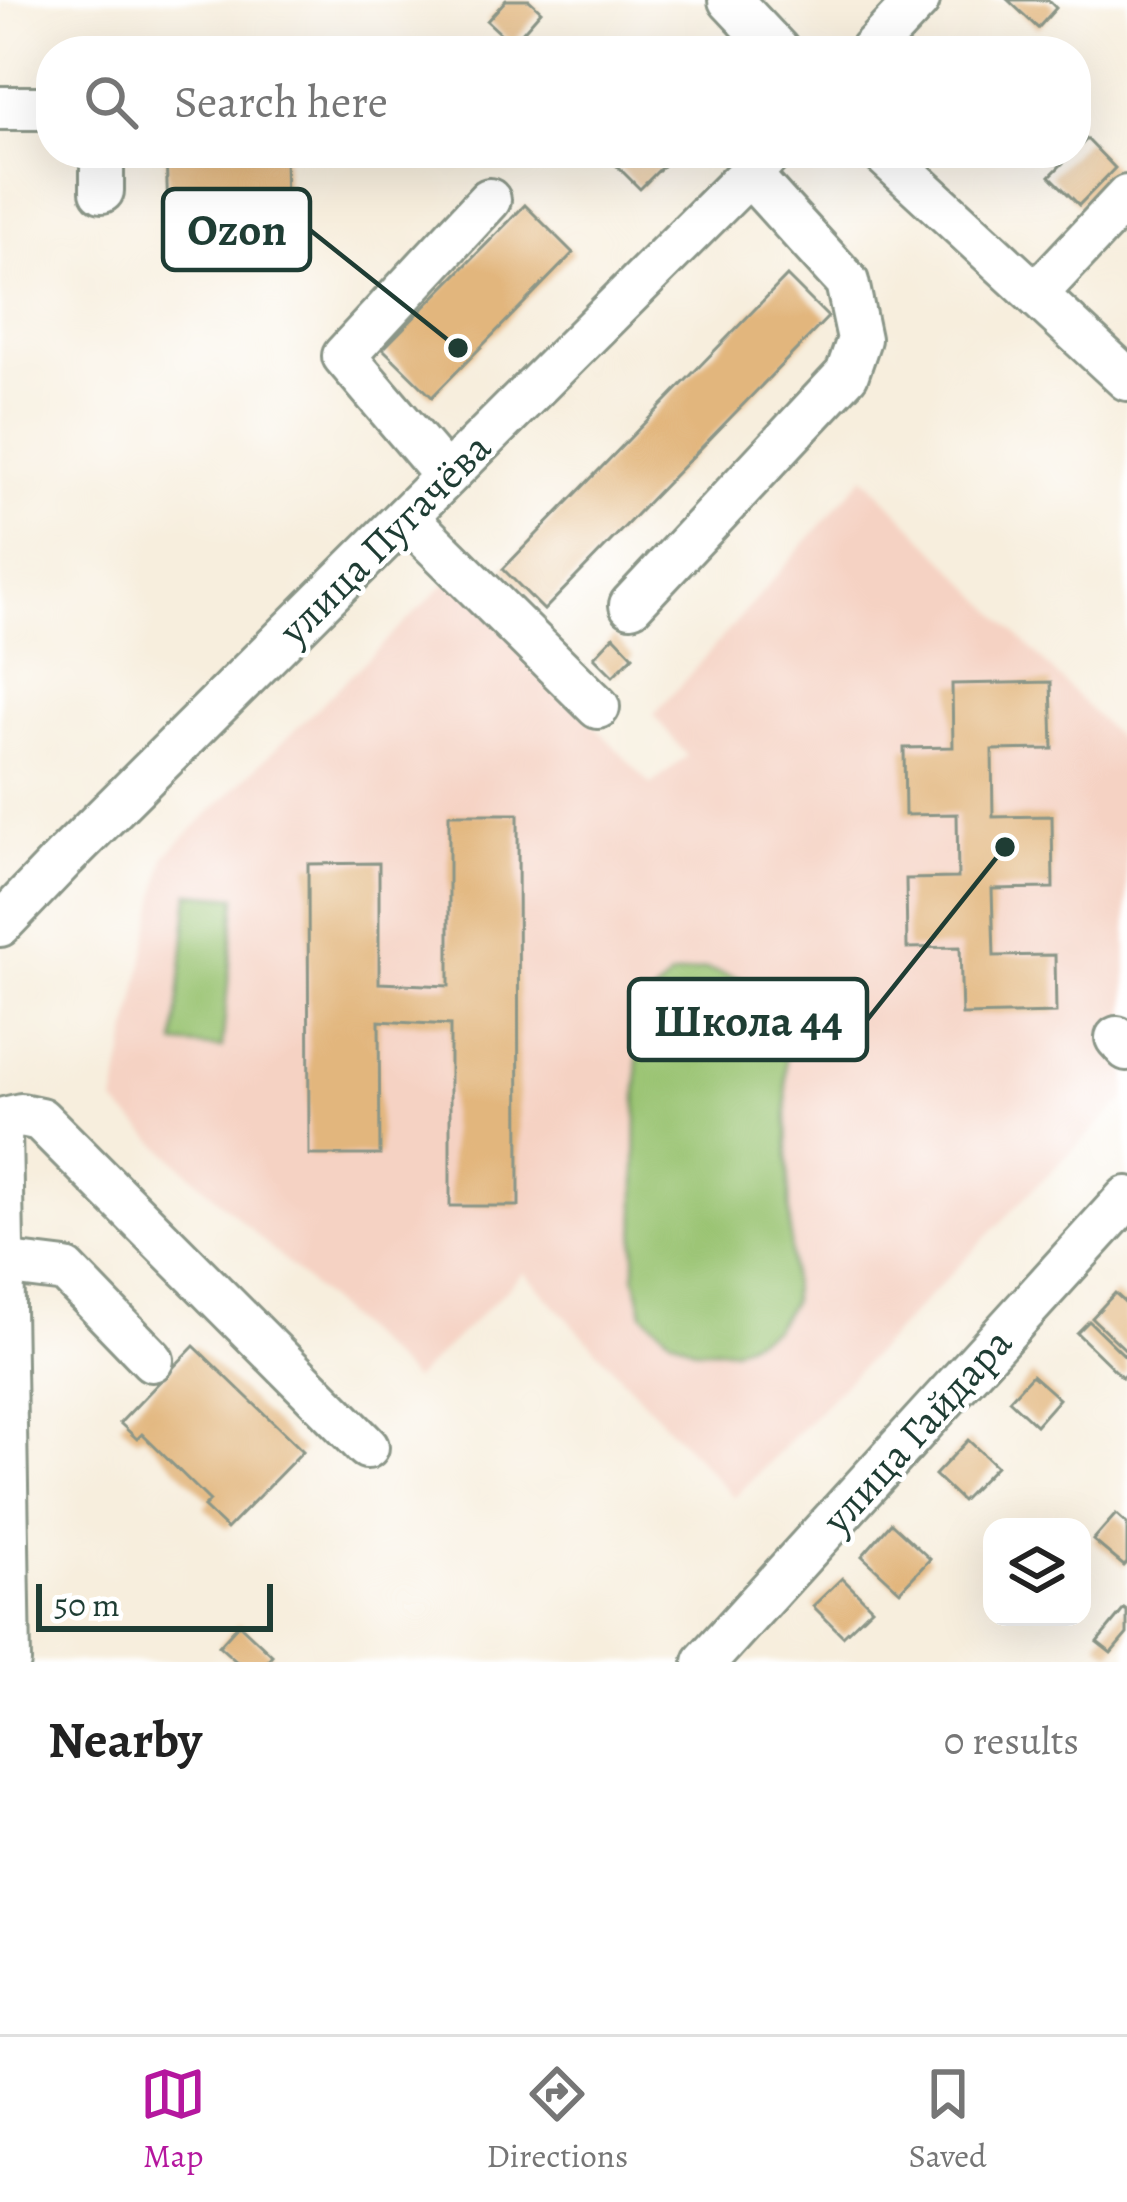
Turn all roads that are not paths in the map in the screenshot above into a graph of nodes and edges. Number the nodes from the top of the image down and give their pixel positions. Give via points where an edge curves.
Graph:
1 (730, 0) edge
2 (918, 0) edge
3 (764, 36) edge
4 (884, 36) edge
5 (0, 108) edge
6 (36, 108) edge
7 (756, 168) edge
8 (763, 168) edge
9 (899, 168) edge
10 (1127, 196) edge
11 (489, 200) dead end
12 (1036, 294) junction
13 (1127, 379) edge
14 (446, 476) junction
15 (406, 517) junction
16 (631, 605) dead end
17 (598, 707) dead end
18 (0, 926) edge
19 (0, 1124) edge
20 (1120, 1222) edge
21 (2, 1263) edge
22 (152, 1360) dead end
23 (367, 1447) dead end
24 (9, 1662) edge
25 (705, 1662) edge

1 - 3 street
2 - 4 street
5 - 6 street
7 - 14 street, улица Пугачёва
8 - 16 street via 847,282 859,339 847,374
9 - 12 street
10 - 12 street
11 - 14 street via 344,356
12 - 13 street
14 - 15 street, улица Пугачёва
15 - 17 street
15 - 18 street, улица Пугачёва
19 - 21 street
19 - 23 street via 21,1115 40,1119
20 - 25 street, улица Гайдара
21 - 22 street via 66,1271
21 - 24 street

